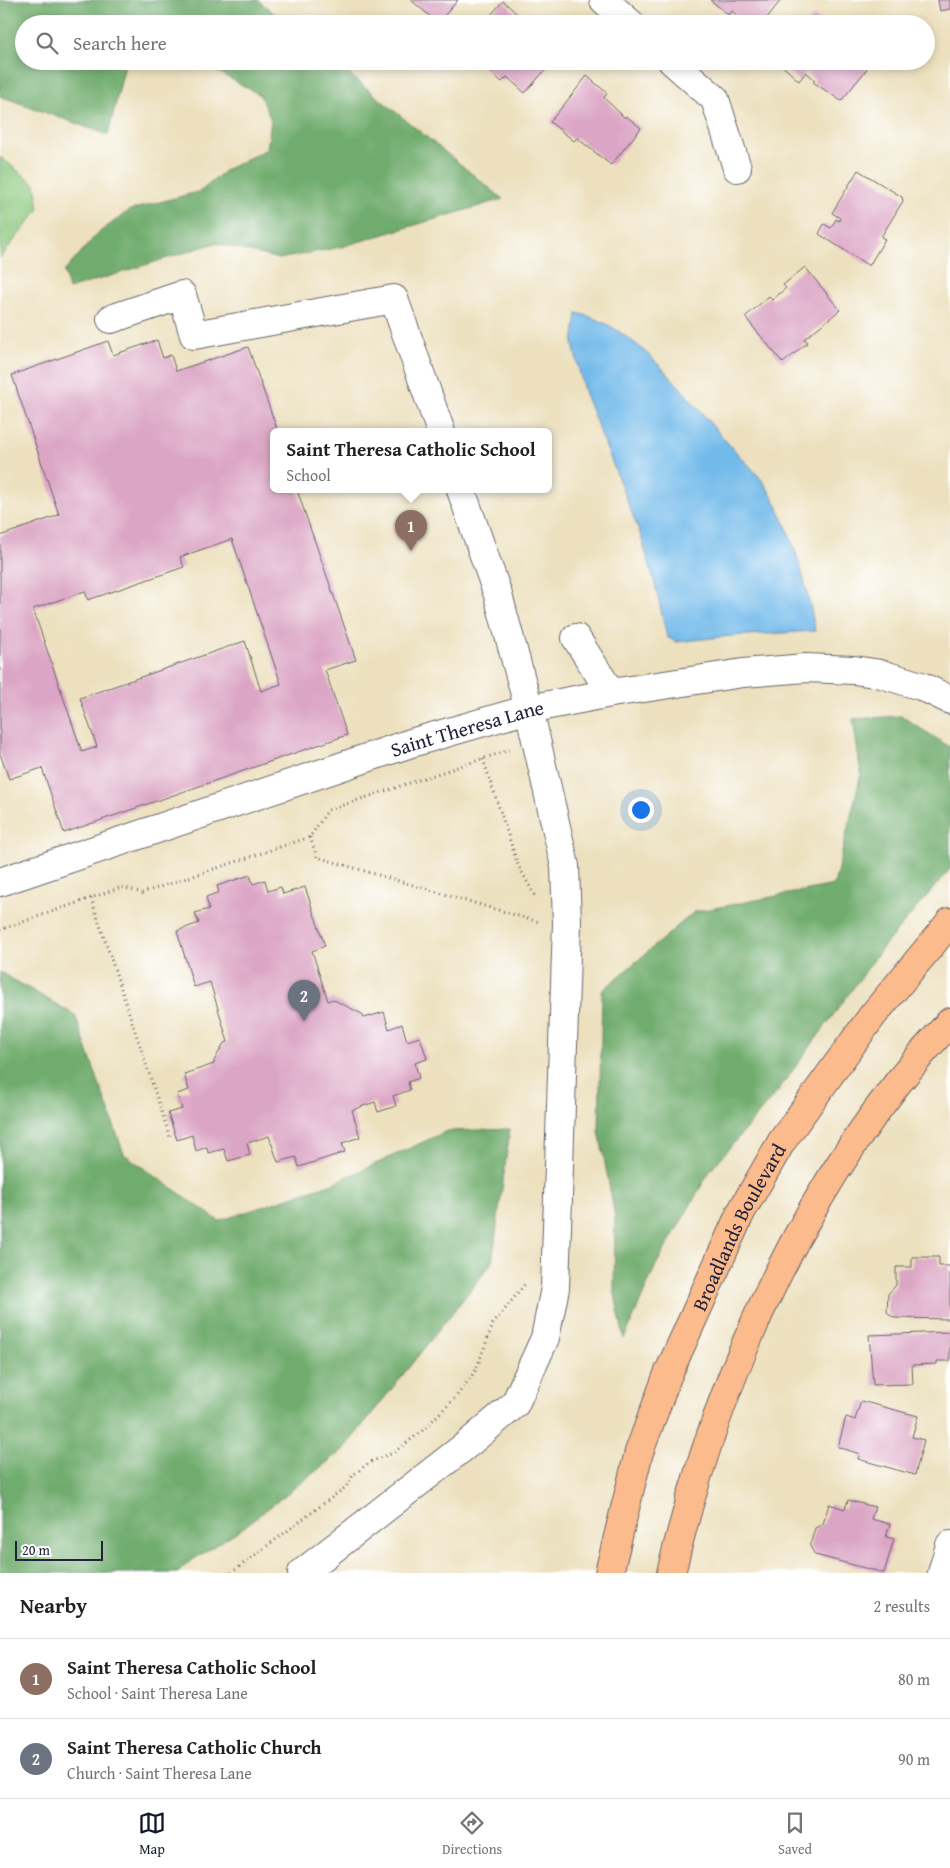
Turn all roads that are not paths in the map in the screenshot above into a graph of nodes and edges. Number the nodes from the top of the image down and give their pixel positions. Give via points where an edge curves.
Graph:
1 (604, 0) edge
2 (621, 15) edge
3 (682, 70) edge
4 (737, 168) dead end
5 (111, 319) dead end
6 (440, 428) edge
7 (462, 493) edge
8 (576, 638) dead end
9 (611, 693) junction
10 (950, 700) edge
11 (529, 709) junction
12 (0, 882) edge
13 (950, 922) edge
14 (950, 1022) edge
15 (950, 1545) edge
16 (302, 1573) edge
17 (609, 1573) edge
18 (671, 1573) edge
19 (942, 1573) edge

1 - 2 street
3 - 4 street via 715,99
5 - 6 street via 182,296 194,335 394,299
7 - 11 street via 498,595
8 - 9 street
9 - 10 street, Saint Theresa Lane via 743,673 806,668 881,674 921,686
9 - 11 street, Saint Theresa Lane
11 - 12 street, Saint Theresa Lane via 411,743
11 - 16 street via 565,866 567,922 556,1288 545,1338 515,1404
13 - 17 main road, Broadlands Boulevard via 850,1046 782,1141 741,1212 668,1374 638,1452
14 - 18 main road via 871,1117 827,1183 786,1257 746,1340 710,1443
15 - 19 street

